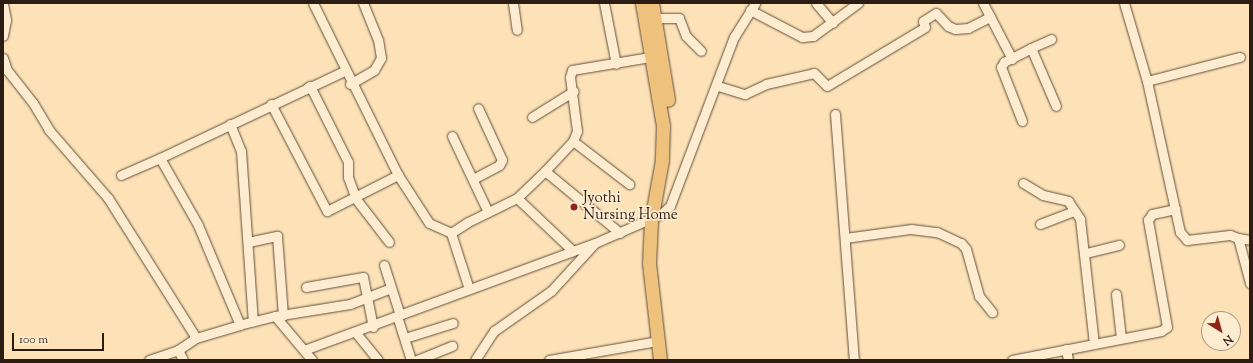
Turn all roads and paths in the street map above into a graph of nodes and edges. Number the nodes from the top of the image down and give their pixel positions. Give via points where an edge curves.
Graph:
1 (313, 3) edge
2 (363, 3) edge
3 (513, 3) edge
4 (604, 3) edge
5 (642, 3) edge
6 (652, 3) edge
7 (816, 3) edge
8 (858, 3) edge
9 (983, 3) edge
10 (1124, 3) edge
11 (3, 4) edge
12 (753, 7) edge
13 (990, 16) junction
14 (655, 18) junction
15 (833, 23) junction
16 (517, 30) dead end
17 (3, 36) edge
18 (1051, 39) dead end
19 (1031, 48) junction
20 (702, 51) dead end
21 (650, 57) junction
22 (1240, 57) dead end
23 (3, 58) edge
24 (1012, 58) junction
25 (616, 64) junction
26 (344, 71) junction
27 (1148, 81) junction
28 (350, 84) junction
29 (718, 86) junction
30 (308, 87) junction
31 (574, 91) junction
32 (271, 104) junction
33 (1056, 106) dead end
34 (478, 108) dead end
35 (835, 114) dead end
36 (532, 117) dead end
37 (1022, 121) dead end
38 (230, 124) junction
39 (452, 136) dead end
40 (573, 141) junction
41 (160, 158) junction
42 (545, 171) junction
43 (121, 175) dead end
44 (398, 175) junction
45 (473, 179) junction
46 (1023, 183) dead end
47 (629, 184) dead end
48 (517, 198) junction
49 (356, 199) junction
50 (1175, 209) junction
51 (1074, 210) junction
52 (488, 212) junction
53 (656, 218) junction
54 (1040, 224) dead end
55 (620, 233) junction
56 (451, 234) junction
57 (845, 238) junction
58 (1238, 238) junction
59 (1250, 240) edge
60 (248, 242) junction
61 (388, 242) dead end
62 (595, 243) junction
63 (1119, 245) dead end
64 (574, 251) junction
65 (1086, 253) junction
66 (384, 265) dead end
67 (1250, 283) edge
68 (306, 287) dead end
69 (391, 288) junction
70 (469, 290) junction
71 (1116, 294) dead end
72 (366, 300) junction
73 (992, 312) dead end
74 (399, 315) junction
75 (279, 316) junction
76 (253, 322) junction
77 (454, 323) dead end
78 (240, 325) junction
79 (373, 327) junction
80 (356, 333) junction
81 (196, 338) junction
82 (405, 338) junction
83 (1121, 338) junction
84 (658, 341) junction
85 (1094, 343) junction
86 (452, 346) dead end
87 (1066, 349) junction
88 (178, 350) junction
89 (304, 350) junction
90 (149, 360) edge
91 (183, 360) edge
92 (312, 360) edge
93 (378, 360) edge
94 (410, 360) edge
95 (416, 360) edge
96 (475, 360) edge
97 (549, 360) edge
98 (660, 360) edge
99 (669, 360) edge
100 (854, 360) edge
101 (1012, 360) edge
102 (1022, 360) edge
103 (1068, 360) edge

1 - 26 street
2 - 28 street via 378,40 381,58 374,70
3 - 16 street
4 - 25 street
5 - 21 highway
6 - 14 highway
7 - 15 street
8 - 15 street
9 - 13 street
10 - 27 street
11 - 17 street via 6,20
12 - 15 street via 802,37 814,36
12 - 29 street via 734,37
13 - 24 street
13 - 29 street via 968,28 955,29 948,26 936,13 922,21 926,27 827,86 814,73 766,84 745,94
14 - 20 street via 679,18 686,36
14 - 53 highway via 671,126
18 - 19 street
19 - 24 street
19 - 33 street
21 - 25 street
21 - 53 highway via 663,126
22 - 27 street
23 - 81 street via 7,70 33,103 49,130 108,198
24 - 37 street via 1001,67
25 - 31 street via 572,70 570,77
26 - 28 street
26 - 30 street
27 - 50 street
28 - 44 street
29 - 53 street via 670,206
30 - 32 street
30 - 49 street via 310,86 348,162 348,177
31 - 36 street
31 - 40 street via 577,122
32 - 38 street
32 - 49 street via 327,211
34 - 45 street via 502,160 499,165
35 - 57 street
38 - 41 street
38 - 60 street via 241,151
39 - 45 street
40 - 42 street
40 - 47 street
41 - 43 street
41 - 78 street via 198,225
42 - 48 street
42 - 55 street
44 - 49 street
44 - 56 street via 429,222
45 - 52 street
46 - 51 street via 1042,195 1063,198
48 - 52 street
48 - 64 street
49 - 61 street
50 - 58 street via 1180,232 1187,240 1230,235
50 - 83 street via 1152,214 1148,220 1167,326 1161,331
51 - 54 street
51 - 65 street via 1082,224
52 - 56 street
53 - 55 street
53 - 84 highway via 649,263
53 - 99 highway via 657,264
55 - 62 street
56 - 70 street
57 - 73 street via 911,229 936,232 961,243 966,249 979,296
57 - 100 street
58 - 59 street
58 - 67 street
60 - 75 street via 277,236
60 - 76 street
62 - 64 street
62 - 96 street via 551,291 494,331
63 - 65 street
64 - 70 street
65 - 85 street
66 - 69 street
68 - 72 street via 363,277
69 - 72 street
69 - 74 street
70 - 74 street
71 - 83 street
72 - 75 street
72 - 79 street
74 - 79 street
74 - 82 street
75 - 76 street
75 - 89 street
76 - 78 street
77 - 82 street
78 - 81 street
79 - 80 street
80 - 89 street
80 - 93 street
81 - 88 street
82 - 94 street
83 - 85 street
84 - 97 street
84 - 98 highway
85 - 87 street
86 - 95 street
87 - 102 street
87 - 103 street
88 - 90 street
88 - 91 street
89 - 92 street
101 - 102 street

